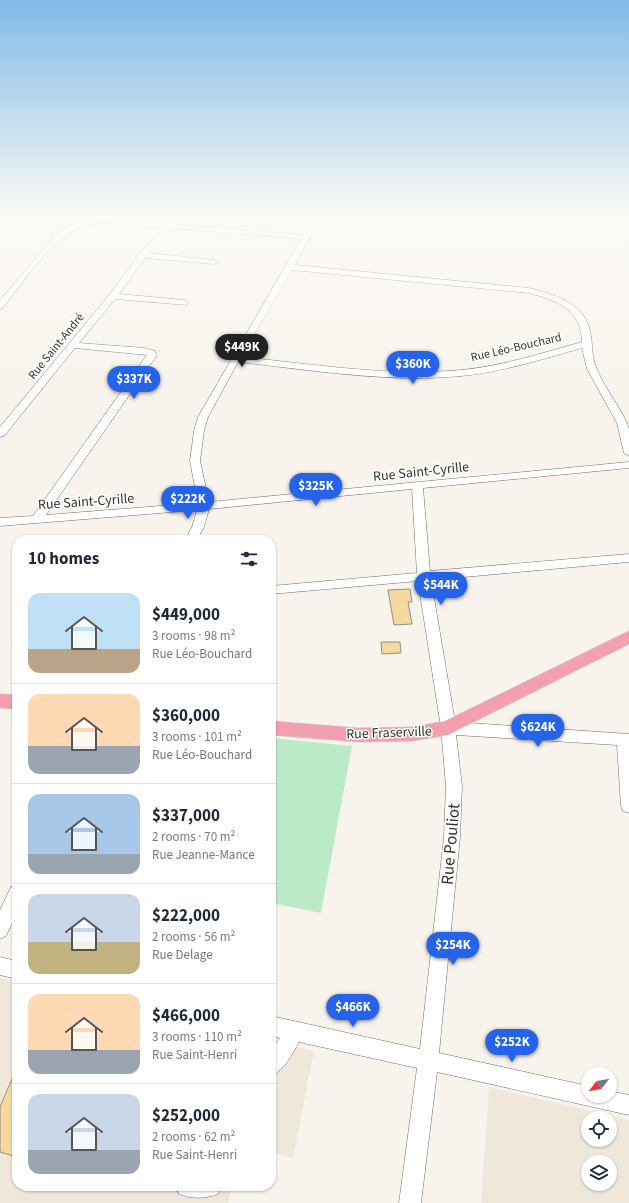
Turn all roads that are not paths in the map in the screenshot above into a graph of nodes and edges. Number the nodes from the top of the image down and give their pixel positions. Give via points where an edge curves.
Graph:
1 (25, 274) edge
2 (129, 274) edge
3 (286, 274) edge
4 (358, 274) edge
5 (113, 296) junction
6 (184, 304) dead end
7 (0, 306) edge
8 (587, 344) junction
9 (72, 345) junction
10 (235, 359) junction
11 (0, 434) edge
12 (629, 453) edge
13 (629, 465) edge
14 (417, 486) junction
15 (204, 506) junction
16 (36, 520) junction
17 (0, 522) edge
18 (194, 535) edge
19 (629, 558) edge
20 (424, 576) junction
21 (276, 590) edge
22 (629, 637) edge
23 (0, 701) edge
24 (12, 702) edge
25 (276, 728) edge
26 (448, 728) junction
27 (626, 740) edge
28 (629, 806) edge
29 (12, 905) edge
30 (0, 930) edge
31 (0, 966) edge
32 (12, 969) edge
33 (276, 1027) edge
34 (294, 1031) junction
35 (276, 1060) edge
36 (428, 1060) junction
37 (581, 1094) edge
38 (617, 1102) edge
39 (629, 1105) edge
40 (410, 1203) edge

1 - 7 street
2 - 5 street, Rue Saint-André
3 - 10 street
4 - 8 street via 548,296 571,307 579,316 586,327
5 - 6 street
5 - 9 street, Rue Saint-André
8 - 10 street, Rue Léo-Bouchard via 491,369 434,375
8 - 12 street via 589,360 597,380 621,422
9 - 11 street, Rue Saint-André
9 - 16 street via 145,351 152,355
10 - 15 street via 203,418 199,431 194,461
13 - 14 street, Rue Saint-Cyrille
14 - 15 street, Rue Saint-Cyrille
14 - 20 street, Rue Pouliot
15 - 16 street, Rue Saint-Cyrille
15 - 18 street
16 - 17 street, Rue Saint-Cyrille
19 - 20 street
20 - 21 street
20 - 26 street, Rue Pouliot
22 - 26 main road, Rue Fraserville
23 - 24 main road
25 - 26 main road, Rue Fraserville via 359,735 412,734
26 - 27 street
26 - 36 street, Rue Pouliot via 454,786 452,837
27 - 28 street
29 - 30 street
31 - 32 street
33 - 34 street
34 - 35 street
34 - 36 street
36 - 37 street
36 - 40 street, Rue Pouliot
38 - 39 street

